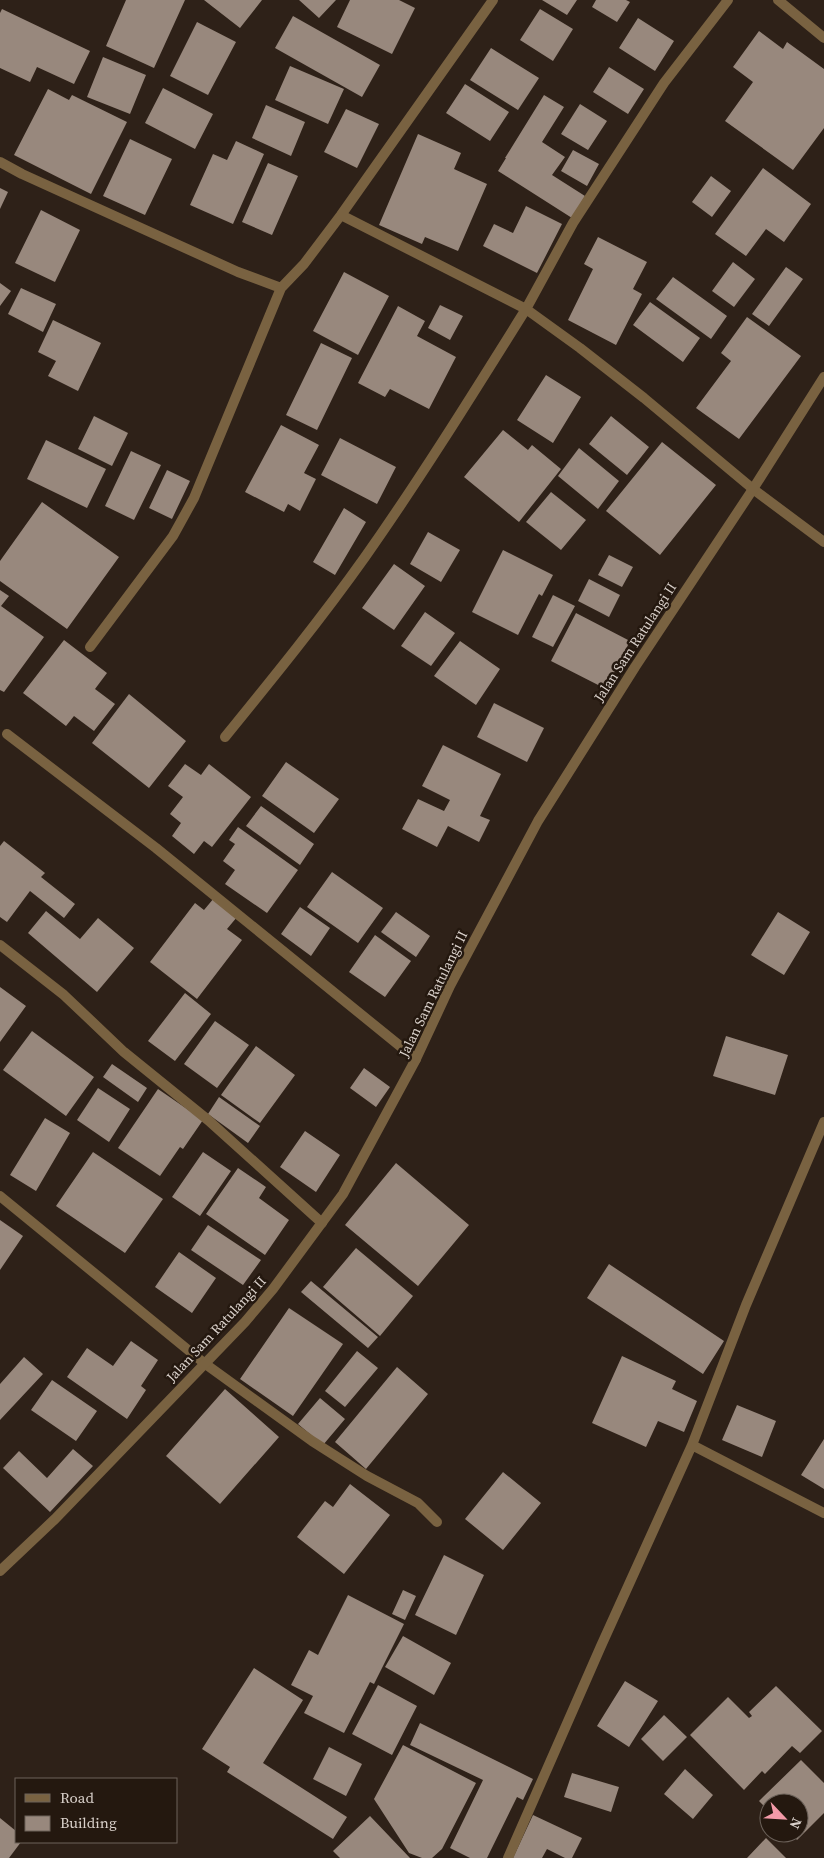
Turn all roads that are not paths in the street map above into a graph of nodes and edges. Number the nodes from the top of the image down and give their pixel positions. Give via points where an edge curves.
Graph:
1 (493, 0) edge
2 (728, 0) edge
3 (778, 0) edge
4 (824, 38) edge
5 (0, 162) edge
6 (341, 215) junction
7 (281, 288) junction
8 (526, 308) junction
9 (824, 378) edge
10 (753, 489) junction
11 (824, 542) edge
12 (90, 647) dead end
13 (8, 734) dead end
14 (225, 737) dead end
15 (0, 945) edge
16 (416, 1059) junction
17 (824, 1122) edge
18 (0, 1196) edge
19 (322, 1223) junction
20 (204, 1363) junction
21 (692, 1445) junction
22 (824, 1513) edge
23 (437, 1522) dead end
24 (0, 1571) edge
25 (508, 1858) edge

1 - 6 street
2 - 8 street via 637,124 573,223
3 - 4 street
5 - 7 street via 238,272
6 - 7 street via 304,264
6 - 8 street
7 - 12 street via 194,498 173,536
8 - 10 street via 644,398
8 - 14 street via 365,557
9 - 10 street, Jalan Sam Ratulangi II
10 - 11 street
10 - 16 street, Jalan Sam Ratulangi II via 538,821 450,986
13 - 16 street via 156,848
15 - 19 street via 64,995 124,1052 208,1120
16 - 19 street, Jalan Sam Ratulangi II via 347,1185
17 - 21 street via 746,1306
18 - 20 street
19 - 20 street, Jalan Sam Ratulangi II via 273,1289
20 - 23 street via 312,1441 418,1503
20 - 24 street, Jalan Sam Ratulangi II via 56,1519
21 - 22 street
21 - 25 street

